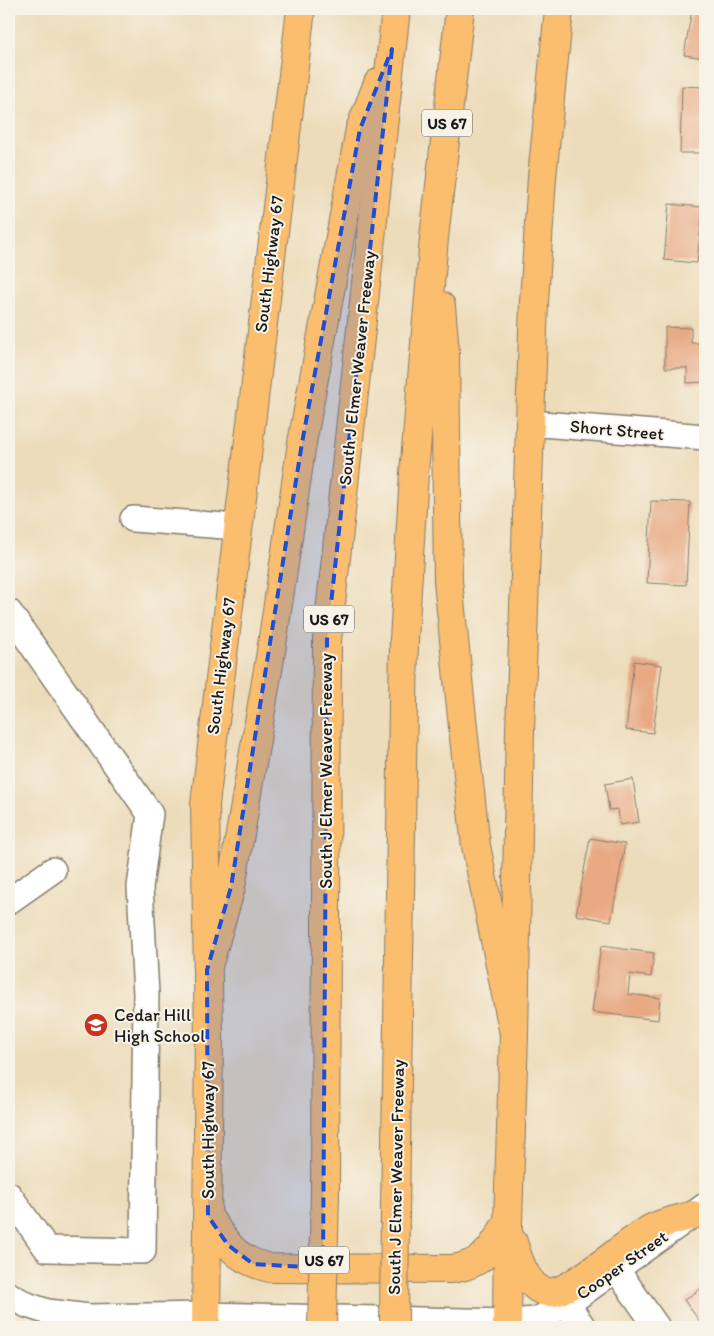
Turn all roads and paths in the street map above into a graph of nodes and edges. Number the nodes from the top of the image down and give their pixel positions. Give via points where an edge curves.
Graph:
1 (301, 9) edge
2 (396, 9) edge
3 (460, 9) edge
4 (559, 9) edge
5 (392, 49) junction
6 (434, 238) junction
7 (529, 422) junction
8 (705, 437) edge
9 (133, 519) dead end
10 (237, 527) junction
11 (9, 612) edge
12 (53, 870) dead end
13 (9, 901) edge
14 (208, 970) junction
15 (514, 1034) junction
16 (9, 1195) edge
17 (208, 1216) junction
18 (701, 1218) edge
19 (508, 1221) junction
20 (616, 1269) junction
21 (9, 1295) edge
22 (567, 1304) junction
23 (40, 1318) edge
24 (206, 1321) edge
25 (508, 1324) edge
26 (322, 1327) edge
27 (394, 1327) edge
28 (583, 1327) edge
29 (657, 1327) edge

1 - 10 main road, South Highway 67
2 - 5 main road, South J Elmer Weaver Freeway / US 67
3 - 6 main road, South J Elmer Weaver Freeway / US 67
4 - 7 main road via 542,186
5 - 14 main road via 360,130 302,443 231,888
5 - 26 main road, South J Elmer Weaver Freeway / US 67, bridge via 327,640
6 - 15 main road via 445,352 448,581 476,846
6 - 27 main road, South J Elmer Weaver Freeway / US 67, bridge via 414,472 404,640
7 - 8 street, Short Street
7 - 15 main road
9 - 10 street
10 - 14 main road, South Highway 67 via 205,804
11 - 16 street via 150,814 140,887 146,994 143,1251 47,1249
12 - 13 street
14 - 17 main road, South Highway 67
15 - 19 main road
17 - 19 main road via 228,1246 241,1258 270,1268 467,1267 489,1252
17 - 24 main road, South Highway 67
18 - 19 main road via 653,1228 569,1286 552,1292 540,1289 522,1269
18 - 20 street, Cooper Street
19 - 25 main road
20 - 22 street, Cooper Street
20 - 29 street
21 - 23 street, Cooper Street
22 - 25 street, Cooper Street via 536,1320
22 - 28 street
23 - 24 street, Cooper Street via 48,1312 89,1317
24 - 25 street, Cooper Street

